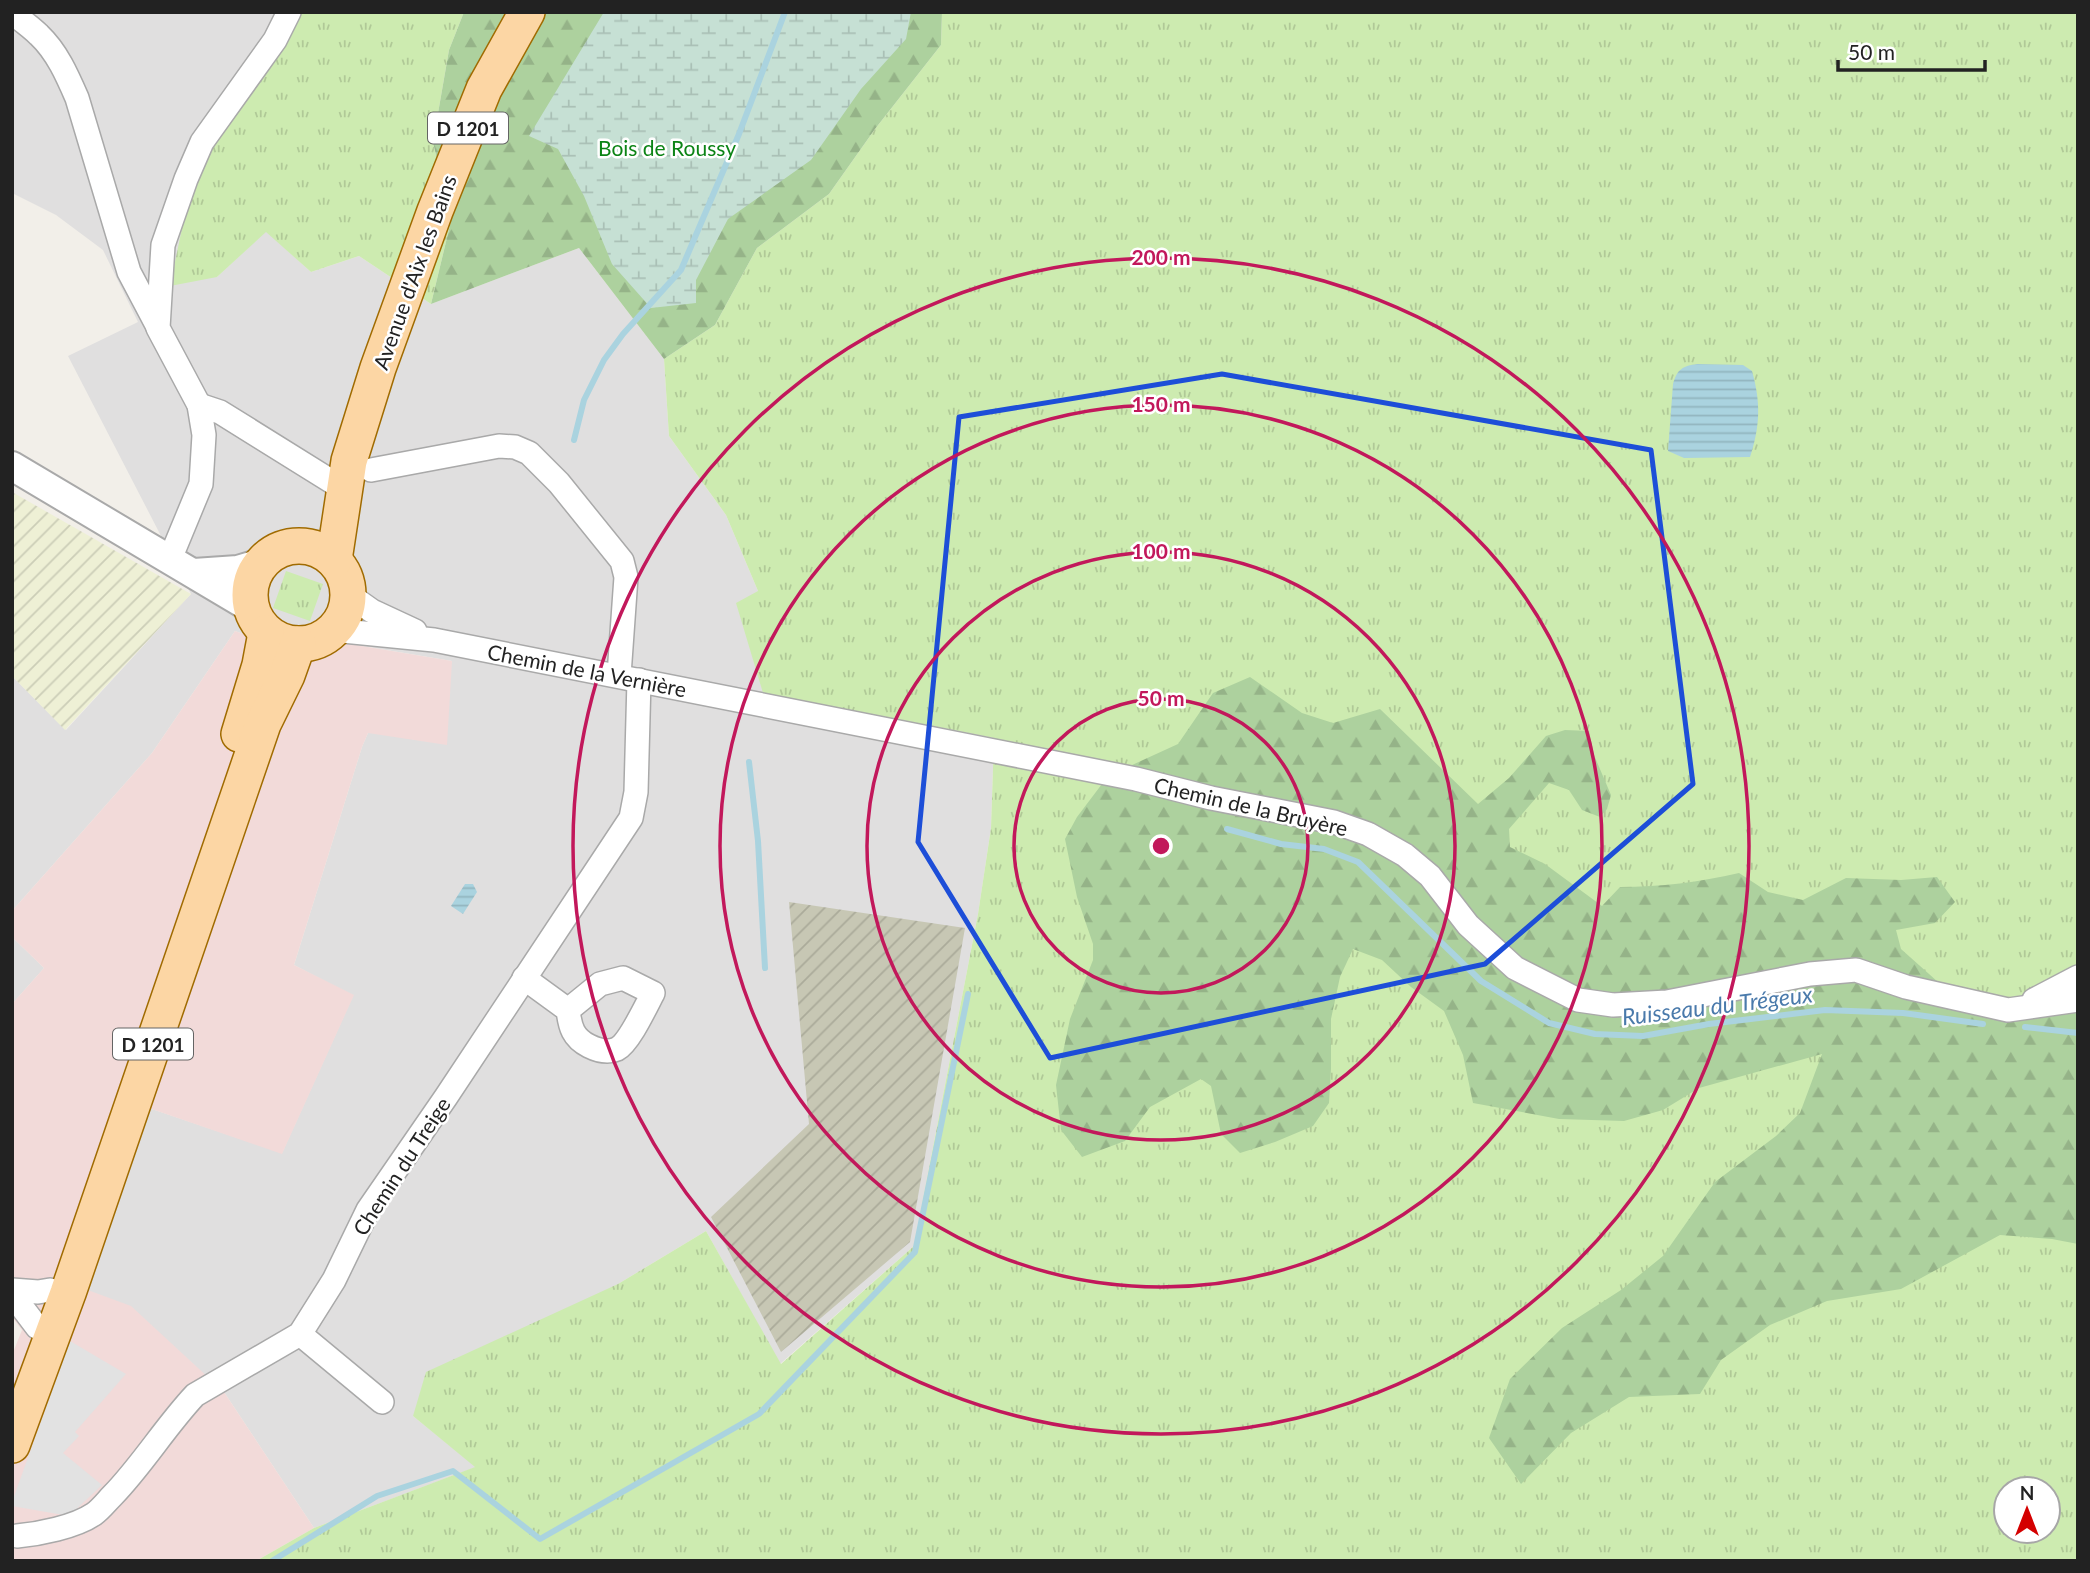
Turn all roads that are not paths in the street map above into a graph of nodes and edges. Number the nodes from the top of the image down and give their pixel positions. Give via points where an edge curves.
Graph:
1 (289, 12) edge
2 (527, 12) edge
3 (12, 13) edge
4 (158, 328) junction
5 (200, 405) junction
6 (12, 466) edge
7 (351, 471) junction
8 (299, 546) junction
9 (334, 560) junction
10 (261, 563) junction
11 (182, 566) junction
12 (348, 594) junction
13 (272, 628) junction
14 (333, 630) junction
15 (434, 640) junction
16 (629, 678) junction
17 (740, 700) joint
18 (2078, 977) edge
19 (524, 978) junction
20 (2078, 1000) edge
21 (568, 1010) dead end
22 (2008, 1010) junction
23 (50, 1290) junction
24 (12, 1292) edge
25 (37, 1327) junction
26 (300, 1334) junction
27 (12, 1391) edge
28 (382, 1402) dead end
29 (12, 1445) edge
30 (17, 1536) dead end

1 - 4 street via 275,40 202,142 186,179 163,245
2 - 7 main road, Avenue d'Aix les Bains / D 1201 via 484,89 440,199 378,369
3 - 4 street via 39,35 68,76 129,272
4 - 5 street
5 - 7 street
5 - 11 street via 204,435 201,484
6 - 11 street
7 - 8 main road, D 1201
7 - 9 main road, D 1201
7 - 16 street via 499,446 529,453 622,561
8 - 9 main road via 311,547
8 - 10 main road via 278,551
9 - 12 main road
10 - 11 street via 239,570
10 - 13 main road via 249,592
11 - 13 street
12 - 14 main road via 346,610
12 - 15 street, Chemin de la Vernière via 372,611
13 - 14 main road via 314,642
13 - 23 main road, D 1201
13 - 29 main road, D 1201 via 287,675 263,724
14 - 15 street, Chemin de la Vernière
15 - 16 street, Chemin de la Vernière
16 - 17 street, Chemin de la Vernière
16 - 19 street, Chemin du Treige via 636,792 631,818
17 - 22 street, Chemin de la Bruyère via 1136,779 1334,822 1368,834 1430,876 1468,925 1515,968 1578,1000 1613,1006 1667,1002 1810,974 1857,970 1906,987
18 - 22 street
19 - 21 street
19 - 26 street, Chemin du Treige via 368,1210 334,1280
20 - 22 street, Chemin de la Bruyère
23 - 24 street
23 - 25 main road, D 1201
24 - 25 street
25 - 27 main road, D 1201
26 - 28 street
26 - 30 street, Chemin du Treige via 195,1395 133,1474 93,1514

